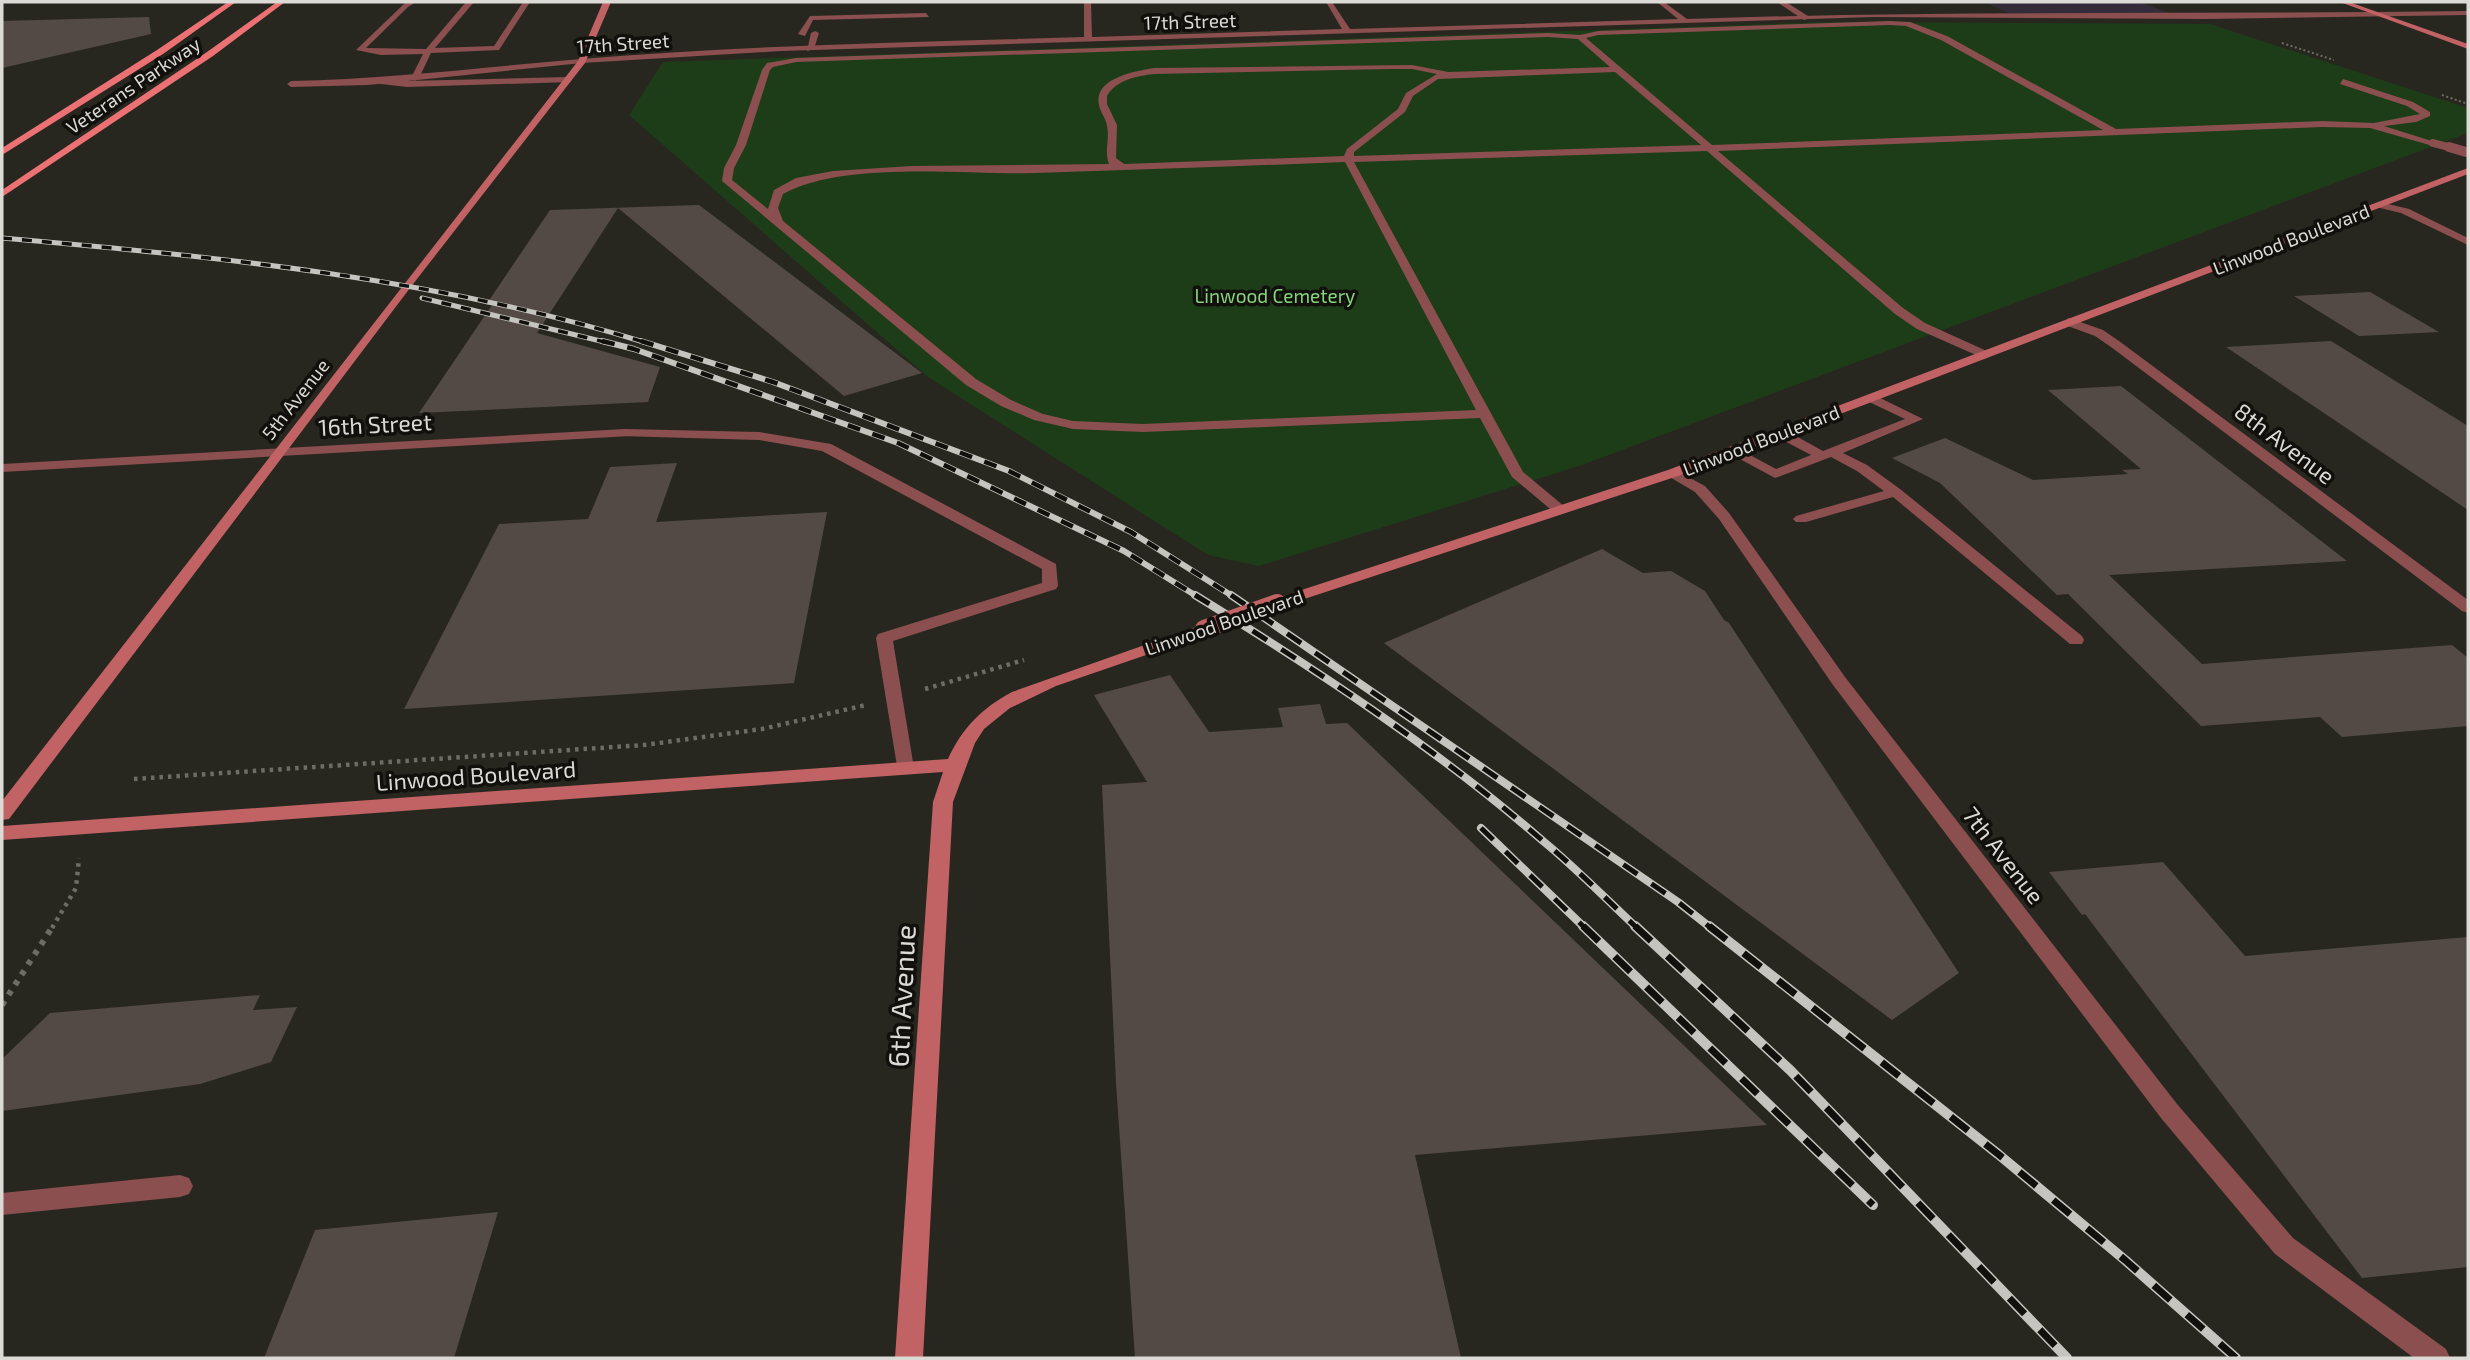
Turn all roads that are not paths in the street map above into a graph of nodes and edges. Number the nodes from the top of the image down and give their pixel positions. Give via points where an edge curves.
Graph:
1 (232, 2) edge
2 (281, 2) edge
3 (412, 2) edge
4 (470, 2) edge
5 (526, 2) edge
6 (607, 2) edge
7 (1087, 2) edge
8 (1329, 2) edge
9 (1660, 2) edge
10 (1781, 2) edge
11 (2343, 2) edge
12 (2468, 13) edge
13 (926, 15) dead end
14 (2384, 16) junction
15 (1807, 18) junction
16 (1687, 22) junction
17 (1348, 32) junction
18 (815, 33) dead end
19 (802, 34) dead end
20 (1580, 37) junction
21 (1088, 40) junction
22 (2468, 47) edge
23 (810, 48) junction
24 (428, 51) junction
25 (582, 61) junction
26 (1618, 69) junction
27 (1449, 74) junction
28 (415, 78) junction
29 (568, 80) junction
30 (368, 82) junction
31 (2343, 82) dead end
32 (291, 84) dead end
33 (2371, 125) junction
34 (2114, 132) junction
35 (1711, 148) junction
36 (2, 152) edge
37 (2467, 152) edge
38 (1348, 159) junction
39 (1124, 167) junction
40 (2468, 171) edge
41 (5, 192) edge
42 (2380, 205) junction
43 (778, 222) junction
44 (2468, 242) edge
45 (2069, 322) junction
46 (1985, 355) junction
47 (1872, 398) junction
48 (1484, 414) junction
49 (1780, 433) junction
50 (1732, 451) junction
51 (277, 453) junction
52 (1827, 454) junction
53 (2, 468) edge
54 (1673, 473) junction
55 (1895, 492) junction
56 (1560, 510) junction
57 (1801, 520) dead end
58 (2468, 608) edge
59 (2076, 640) dead end
60 (1045, 684) joint
61 (954, 765) junction
62 (905, 768) junction
63 (2, 814) edge
64 (2, 833) edge
65 (180, 1186) dead end
66 (2, 1204) edge
67 (909, 1358) edge
68 (2436, 1358) edge

1 - 36 main road, Veterans Parkway
2 - 41 main road, Veterans Parkway
3 - 24 street via 360,50 381,54
4 - 24 street
5 - 24 street via 496,48
6 - 25 street, 5th Avenue
7 - 21 street
8 - 17 street
9 - 16 street
10 - 15 street
11 - 14 street
12 - 14 street, 17th Street
13 - 19 street via 810,18
14 - 15 street, 17th Street
14 - 22 street
15 - 16 street, 17th Street
16 - 17 street, 17th Street
17 - 21 street, 17th Street
18 - 23 street
20 - 26 street
20 - 34 street via 1908,24 1944,38
20 - 43 street via 779,62 766,70 727,181
21 - 23 street, 17th Street
23 - 25 street, 17th Street
24 - 28 street
25 - 28 street, 17th Street
25 - 29 street, 5th Avenue
26 - 27 street
26 - 35 street
27 - 38 street via 1435,77 1409,95 1402,110 1350,151
27 - 39 street via 1389,66 1136,74 1102,96 1112,123 1109,153 1113,163
28 - 30 street, 17th Street
29 - 30 street
29 - 51 street, 5th Avenue
30 - 32 street, 17th Street
31 - 33 street via 2427,114
33 - 34 street
33 - 37 street, bridge
34 - 35 street
35 - 38 street
35 - 46 street via 1899,312
38 - 39 street
38 - 48 street
39 - 43 street via 833,174 800,180 778,192 773,208
40 - 42 street, Linwood Boulevard
42 - 44 street via 2406,211
42 - 45 street, Linwood Boulevard
43 - 48 street via 971,382 1039,416 1073,425 1143,428
45 - 46 street, Linwood Boulevard
45 - 58 street, 8th Avenue via 2115,344
46 - 47 street, Linwood Boulevard
47 - 49 street, Linwood Boulevard
47 - 52 street via 1916,419
48 - 56 street via 1517,474
49 - 50 street, Linwood Boulevard
49 - 52 street
50 - 52 street via 1775,474
50 - 54 street, Linwood Boulevard
51 - 53 street, 16th Street
51 - 62 street, 16th Street via 625,433 759,436 826,447 1050,567 1050,586 884,638
51 - 63 street, 5th Avenue
52 - 55 street via 1863,468
54 - 56 street, Linwood Boulevard
54 - 68 street, 7th Avenue via 1700,489 1724,516 1839,681 2169,1111 2284,1246
55 - 57 street
55 - 59 street
56 - 60 street, Linwood Boulevard, bridge
60 - 61 street, 6th Avenue via 1008,701 980,723
61 - 62 street, Linwood Boulevard
61 - 67 street, 6th Avenue via 943,802
62 - 64 street, Linwood Boulevard
65 - 66 street

